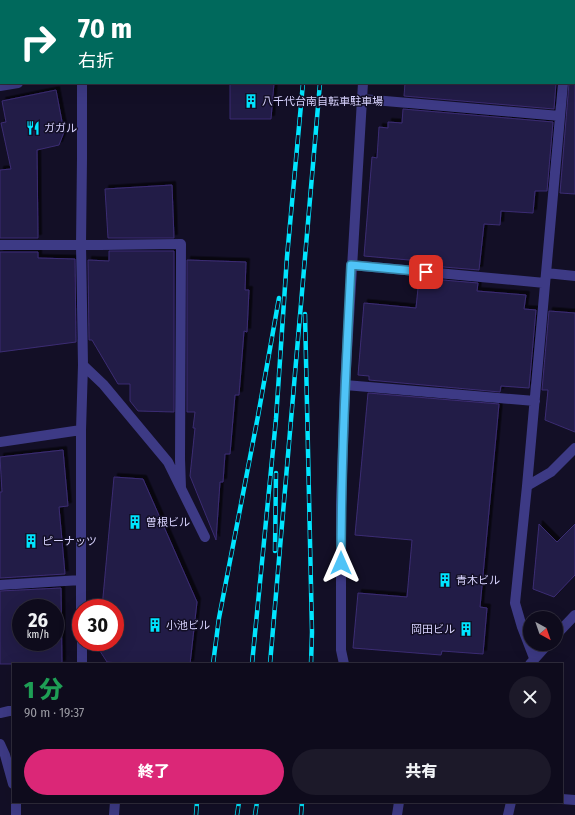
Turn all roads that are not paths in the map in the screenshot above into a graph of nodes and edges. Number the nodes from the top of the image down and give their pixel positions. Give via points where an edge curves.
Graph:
1 (12, 84) edge
2 (82, 84) edge
3 (362, 84) edge
4 (563, 84) edge
5 (0, 86) edge
6 (362, 100) junction
7 (560, 116) junction
8 (0, 245) edge
9 (81, 245) junction
10 (351, 265) junction
11 (575, 276) edge
12 (546, 278) junction
13 (83, 364) junction
14 (345, 385) junction
15 (534, 401) junction
16 (82, 430) junction
17 (0, 442) edge
18 (575, 448) edge
19 (527, 486) junction
20 (181, 488) junction
21 (205, 537) dead end
22 (81, 580) junction
23 (0, 585) edge
24 (81, 599) edge
25 (575, 615) edge
26 (563, 628) edge
27 (82, 651) edge
28 (541, 651) edge
29 (532, 661) edge
30 (82, 663) edge
31 (344, 663) edge
32 (12, 711) edge
33 (0, 712) edge
34 (0, 744) edge
35 (12, 780) edge
36 (563, 799) edge
37 (575, 800) edge
38 (16, 803) edge
39 (115, 803) edge
40 (399, 803) edge
41 (511, 803) edge
42 (16, 815) edge
43 (114, 815) edge
44 (397, 815) edge
45 (508, 815) edge

1 - 5 street
2 - 9 street
3 - 6 street
4 - 7 street
6 - 7 street
6 - 10 street
7 - 12 street
8 - 9 street
9 - 13 street
9 - 20 street via 181,244
10 - 12 street
10 - 14 street
11 - 12 street
12 - 15 street
13 - 16 street
13 - 20 street via 103,384 168,462
14 - 15 street
14 - 31 street via 341,505 341,650
15 - 19 street
16 - 17 street
16 - 22 street
18 - 19 street via 551,472
19 - 29 street via 515,603
20 - 21 street
22 - 23 street
22 - 24 street
25 - 26 street
27 - 30 street
28 - 29 street
32 - 33 street
34 - 35 street
36 - 37 street
38 - 42 street
39 - 43 street
40 - 44 street
41 - 45 street

